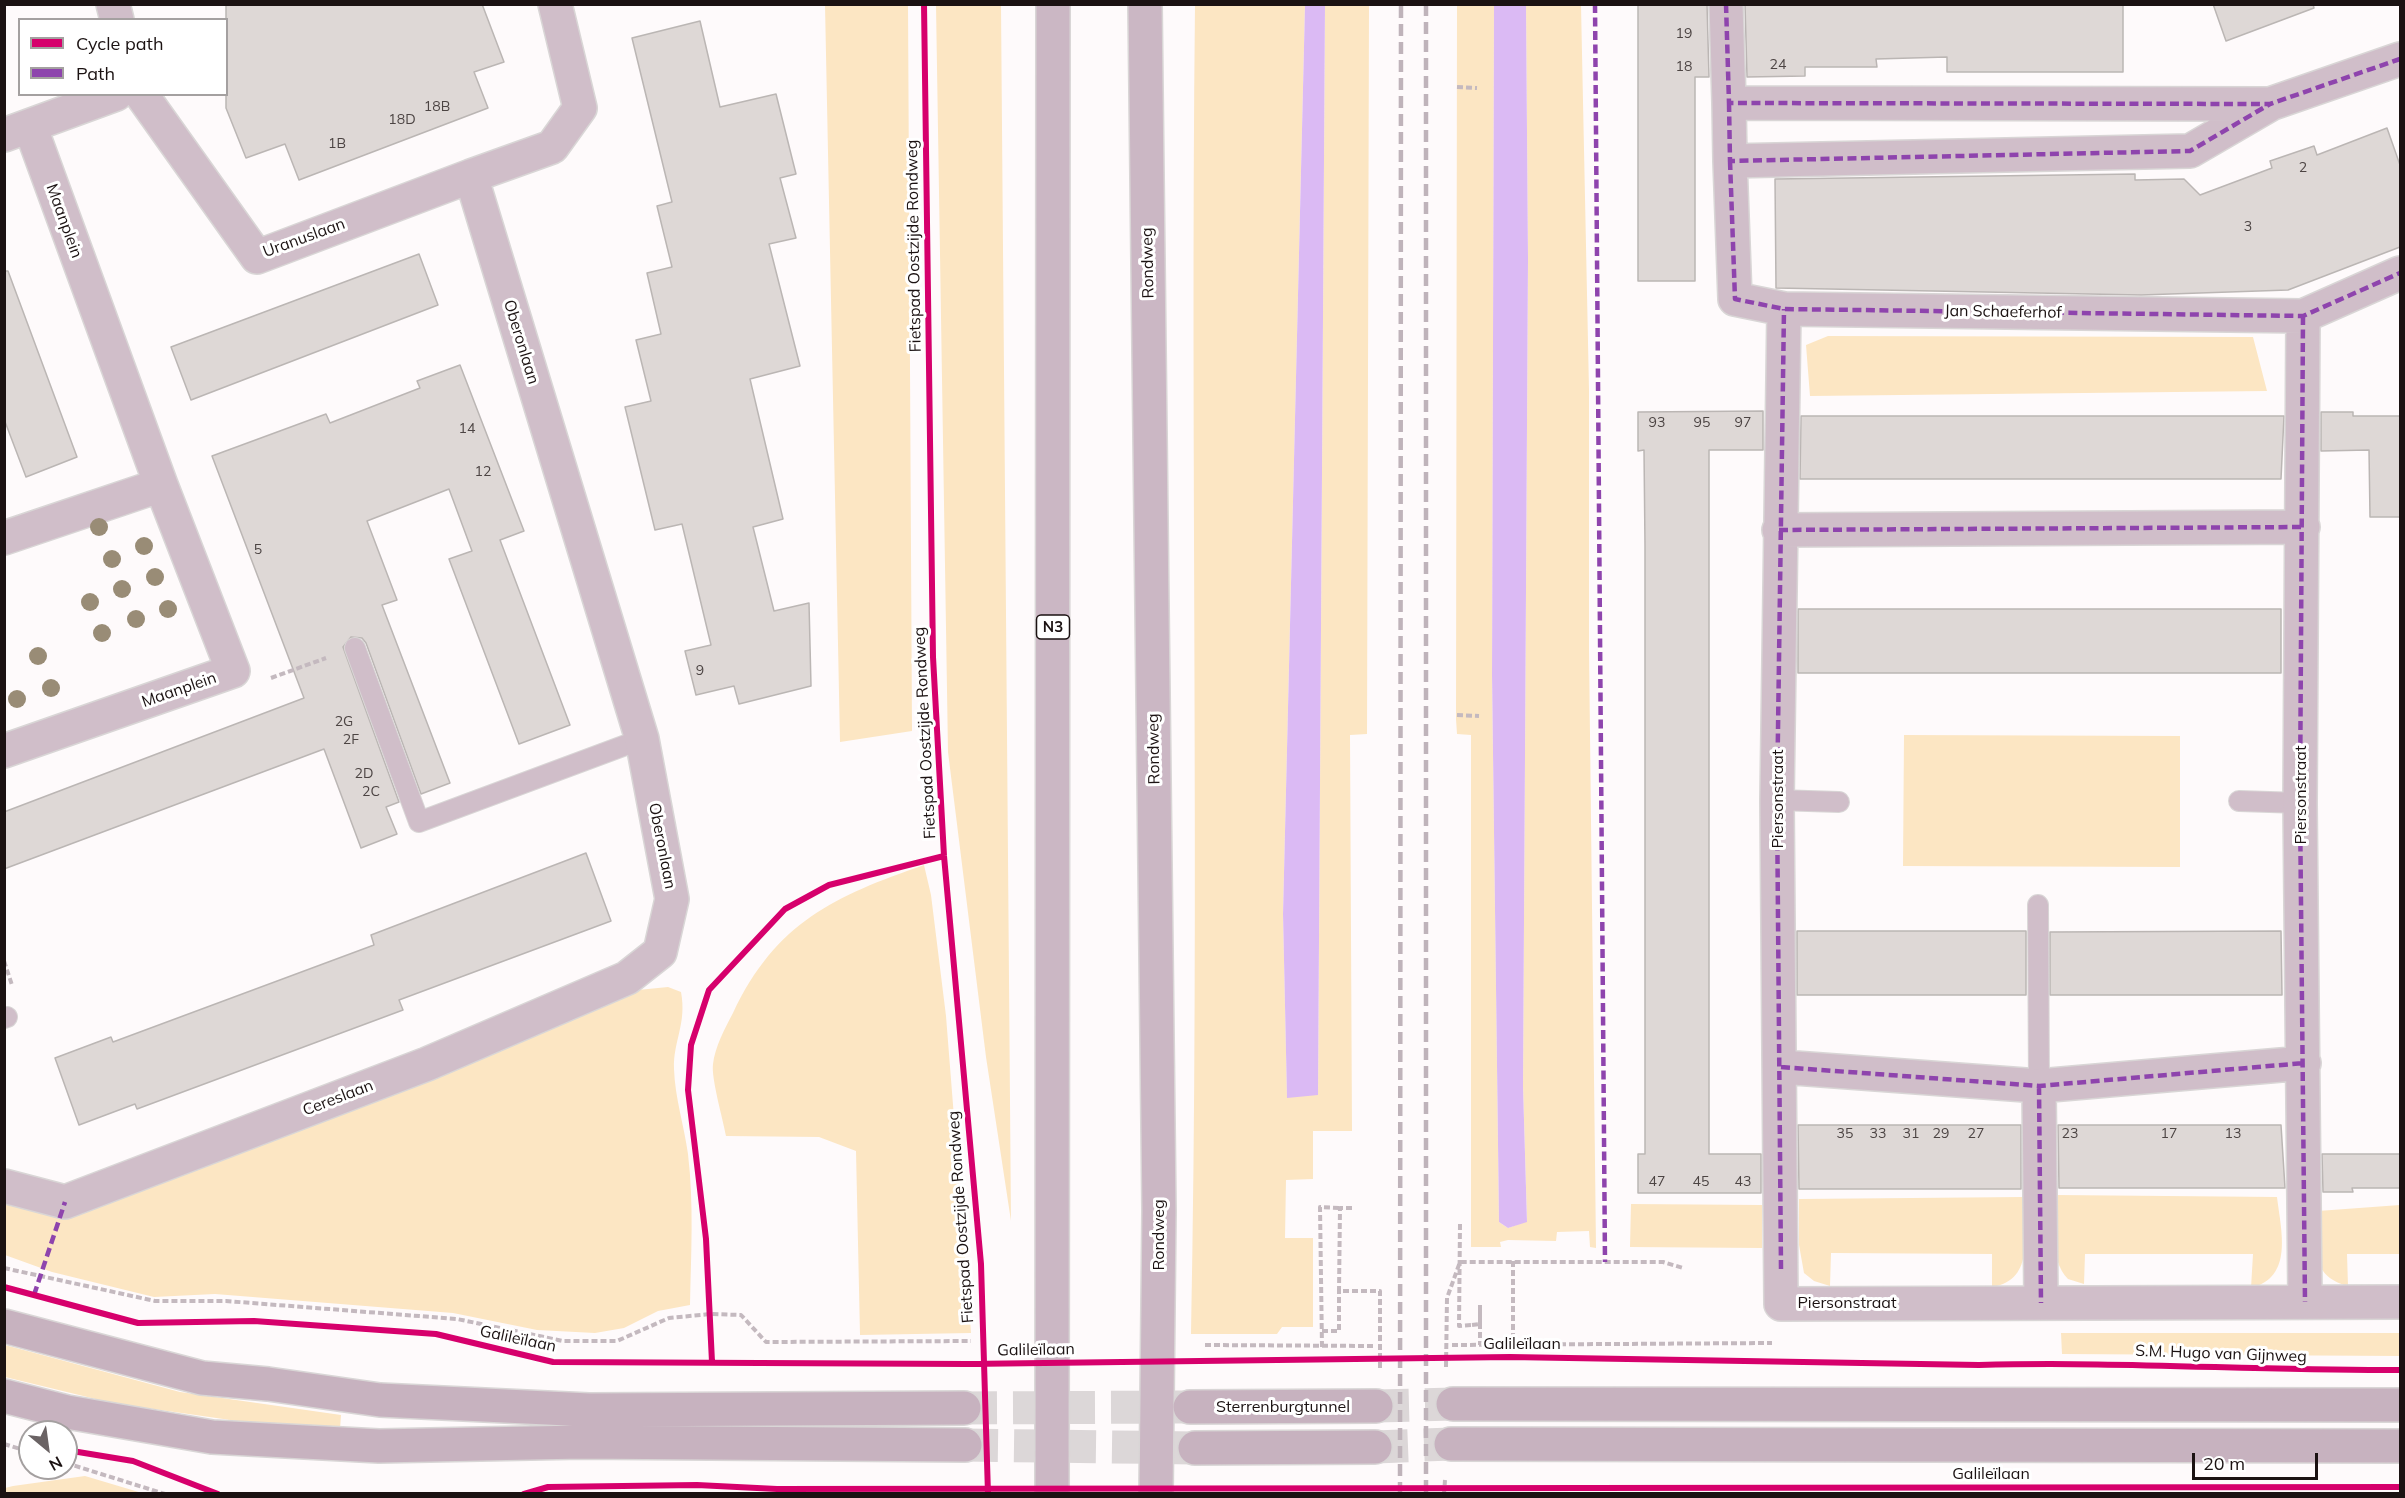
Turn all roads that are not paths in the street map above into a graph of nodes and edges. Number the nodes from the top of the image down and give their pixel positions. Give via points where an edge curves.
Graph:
1 (555, 4) edge
2 (1053, 4) edge
3 (1145, 4) edge
4 (1726, 4) edge
5 (2400, 59) edge
6 (110, 96) edge
7 (142, 96) edge
8 (1729, 103) junction
9 (2270, 104) junction
10 (17, 130) edge
11 (1730, 161) junction
12 (471, 176) junction
13 (2400, 273) edge
14 (1784, 309) junction
15 (2303, 316) junction
16 (161, 485) junction
17 (2303, 527) junction
18 (1779, 530) junction
19 (4, 538) edge
20 (355, 648) road end
21 (642, 739) junction
22 (4, 751) edge
23 (1777, 800) junction
24 (2239, 801) dead end
25 (1839, 802) dead end
26 (2300, 802) junction
27 (2038, 905) dead end
28 (660, 952) joint
29 (2304, 1063) junction
30 (1781, 1067) junction
31 (2039, 1086) junction
32 (4, 1186) edge
33 (2305, 1302) junction
34 (2400, 1302) edge
35 (2041, 1303) junction
36 (4, 1326) edge
37 (4, 1396) edge
38 (1453, 1404) tunnel mouth
39 (2400, 1405) edge
40 (1376, 1406) tunnel mouth
41 (1190, 1407) tunnel mouth
42 (964, 1408) tunnel mouth
43 (965, 1444) tunnel mouth
44 (1451, 1444) tunnel mouth
45 (2400, 1446) edge
46 (1375, 1447) tunnel mouth
47 (1195, 1448) tunnel mouth
48 (1052, 1494) edge
49 (1156, 1494) edge

1 - 12 street via 580,108 552,147
2 - 48 highway, N3
3 - 49 highway, Rondweg via 1159,1187
4 - 8 street, Jan Schaeferhof
5 - 9 street
6 - 10 street
7 - 12 street, Uranuslaan via 257,257
8 - 9 street
8 - 11 street, Jan Schaeferhof
9 - 11 street via 2190,151
10 - 16 street, Maanplein
11 - 14 street, Jan Schaeferhof via 1735,299
12 - 21 street, Oberonlaan
13 - 15 street, Jan Schaeferhof
14 - 15 street, Jan Schaeferhof
14 - 18 street, Piersonstraat
15 - 17 street, Piersonstraat
16 - 19 street
16 - 22 street, Maanplein via 233,671
17 - 18 street
17 - 26 street, Piersonstraat
18 - 23 street, Piersonstraat
20 - 21 lane via 419,822
21 - 28 street, Oberonlaan via 672,899
23 - 25 lane
23 - 30 street, Piersonstraat
24 - 26 lane
26 - 29 street, Piersonstraat
27 - 31 lane
28 - 32 street, Cereslaan via 627,978 427,1064 65,1202
29 - 31 street
29 - 33 street, Piersonstraat
30 - 31 street
30 - 35 street, Piersonstraat via 1781,1304
31 - 35 street
33 - 34 street, Piersonstraat
33 - 35 street, Piersonstraat
36 - 42 street via 202,1378 380,1400 589,1410
37 - 43 street via 67,1412 212,1437 379,1446
38 - 39 street
40 - 41 street, Sterrenburgtunnel
44 - 45 street, Galileïlaan
46 - 47 street

